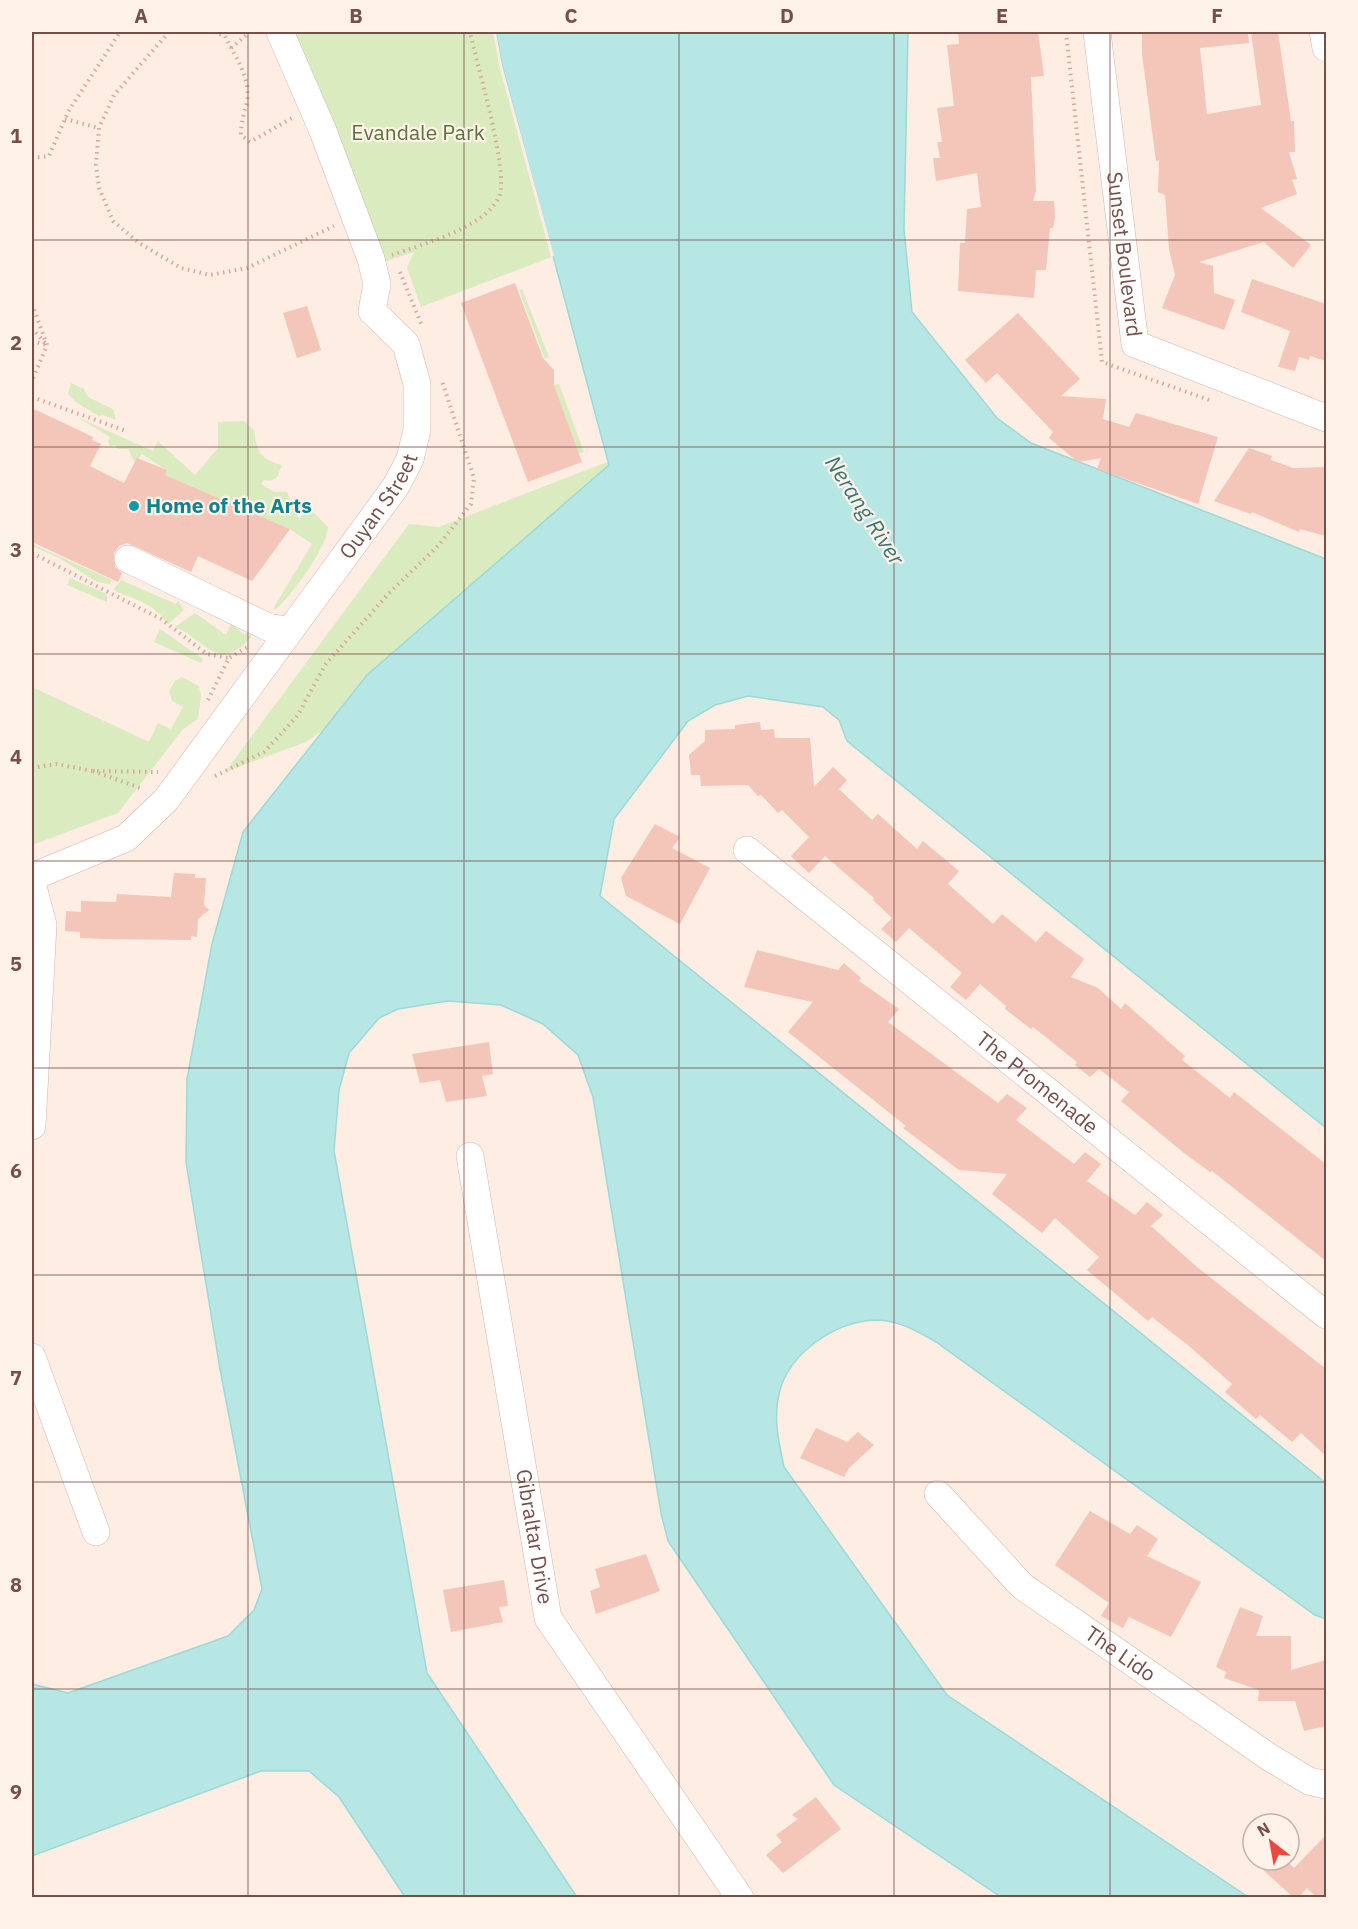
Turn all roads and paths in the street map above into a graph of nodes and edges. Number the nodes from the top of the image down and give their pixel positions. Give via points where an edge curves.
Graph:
1 (120, 32) edge
2 (169, 32) edge
3 (214, 32) edge
4 (250, 32) edge
5 (280, 32) edge
6 (470, 32) edge
7 (1097, 32) edge
8 (1323, 32) edge
9 (231, 48) junction
10 (1326, 48) edge
11 (314, 107) junction
12 (65, 119) junction
13 (99, 128) junction
14 (32, 158) edge
15 (355, 218) junction
16 (390, 256) dead end
17 (32, 304) edge
18 (32, 328) edge
19 (32, 341) edge
20 (47, 345) junction
21 (32, 381) edge
22 (32, 397) edge
23 (1326, 418) edge
24 (126, 430) dead end
25 (32, 552) edge
26 (129, 559) dead end
27 (280, 629) junction
28 (230, 657) junction
29 (203, 711) dead end
30 (163, 766) dead end
31 (32, 768) edge
32 (747, 850) dead end
33 (32, 877) edge
34 (32, 883) edge
35 (32, 1126) edge
36 (470, 1156) dead end
37 (1326, 1315) edge
38 (32, 1357) edge
39 (938, 1494) dead end
40 (96, 1532) dead end
41 (1326, 1785) edge
42 (740, 1898) edge

1 - 12 path
2 - 13 path via 114,95
3 - 9 path via 225,36
4 - 9 path
5 - 11 street, Ouyan Street
6 - 16 path via 498,155 500,197 470,225
7 - 23 street, Sunset Boulevard via 1135,344
8 - 10 street
9 - 11 path via 246,74 247,100 241,135 250,142
11 - 15 street, Ouyan Street
12 - 13 path
12 - 14 path via 50,156
13 - 15 path via 99,188 113,221 139,243 181,268 210,275 247,268
15 - 27 street, Ouyan Street via 377,284 372,311 406,344 417,384 417,430 396,486
17 - 20 path
18 - 20 path
19 - 20 path
20 - 21 path
22 - 24 path
25 - 28 path via 161,619 207,654
26 - 27 street
27 - 28 path
27 - 33 street, Ouyan Street via 166,800 126,838
28 - 29 path
30 - 31 path via 156,774 56,765
32 - 37 street, The Promenade
34 - 35 street via 43,925
36 - 42 street, Gibraltar Drive via 548,1618
38 - 40 street
39 - 41 street, The Lido via 1022,1587 1269,1757 1310,1781

